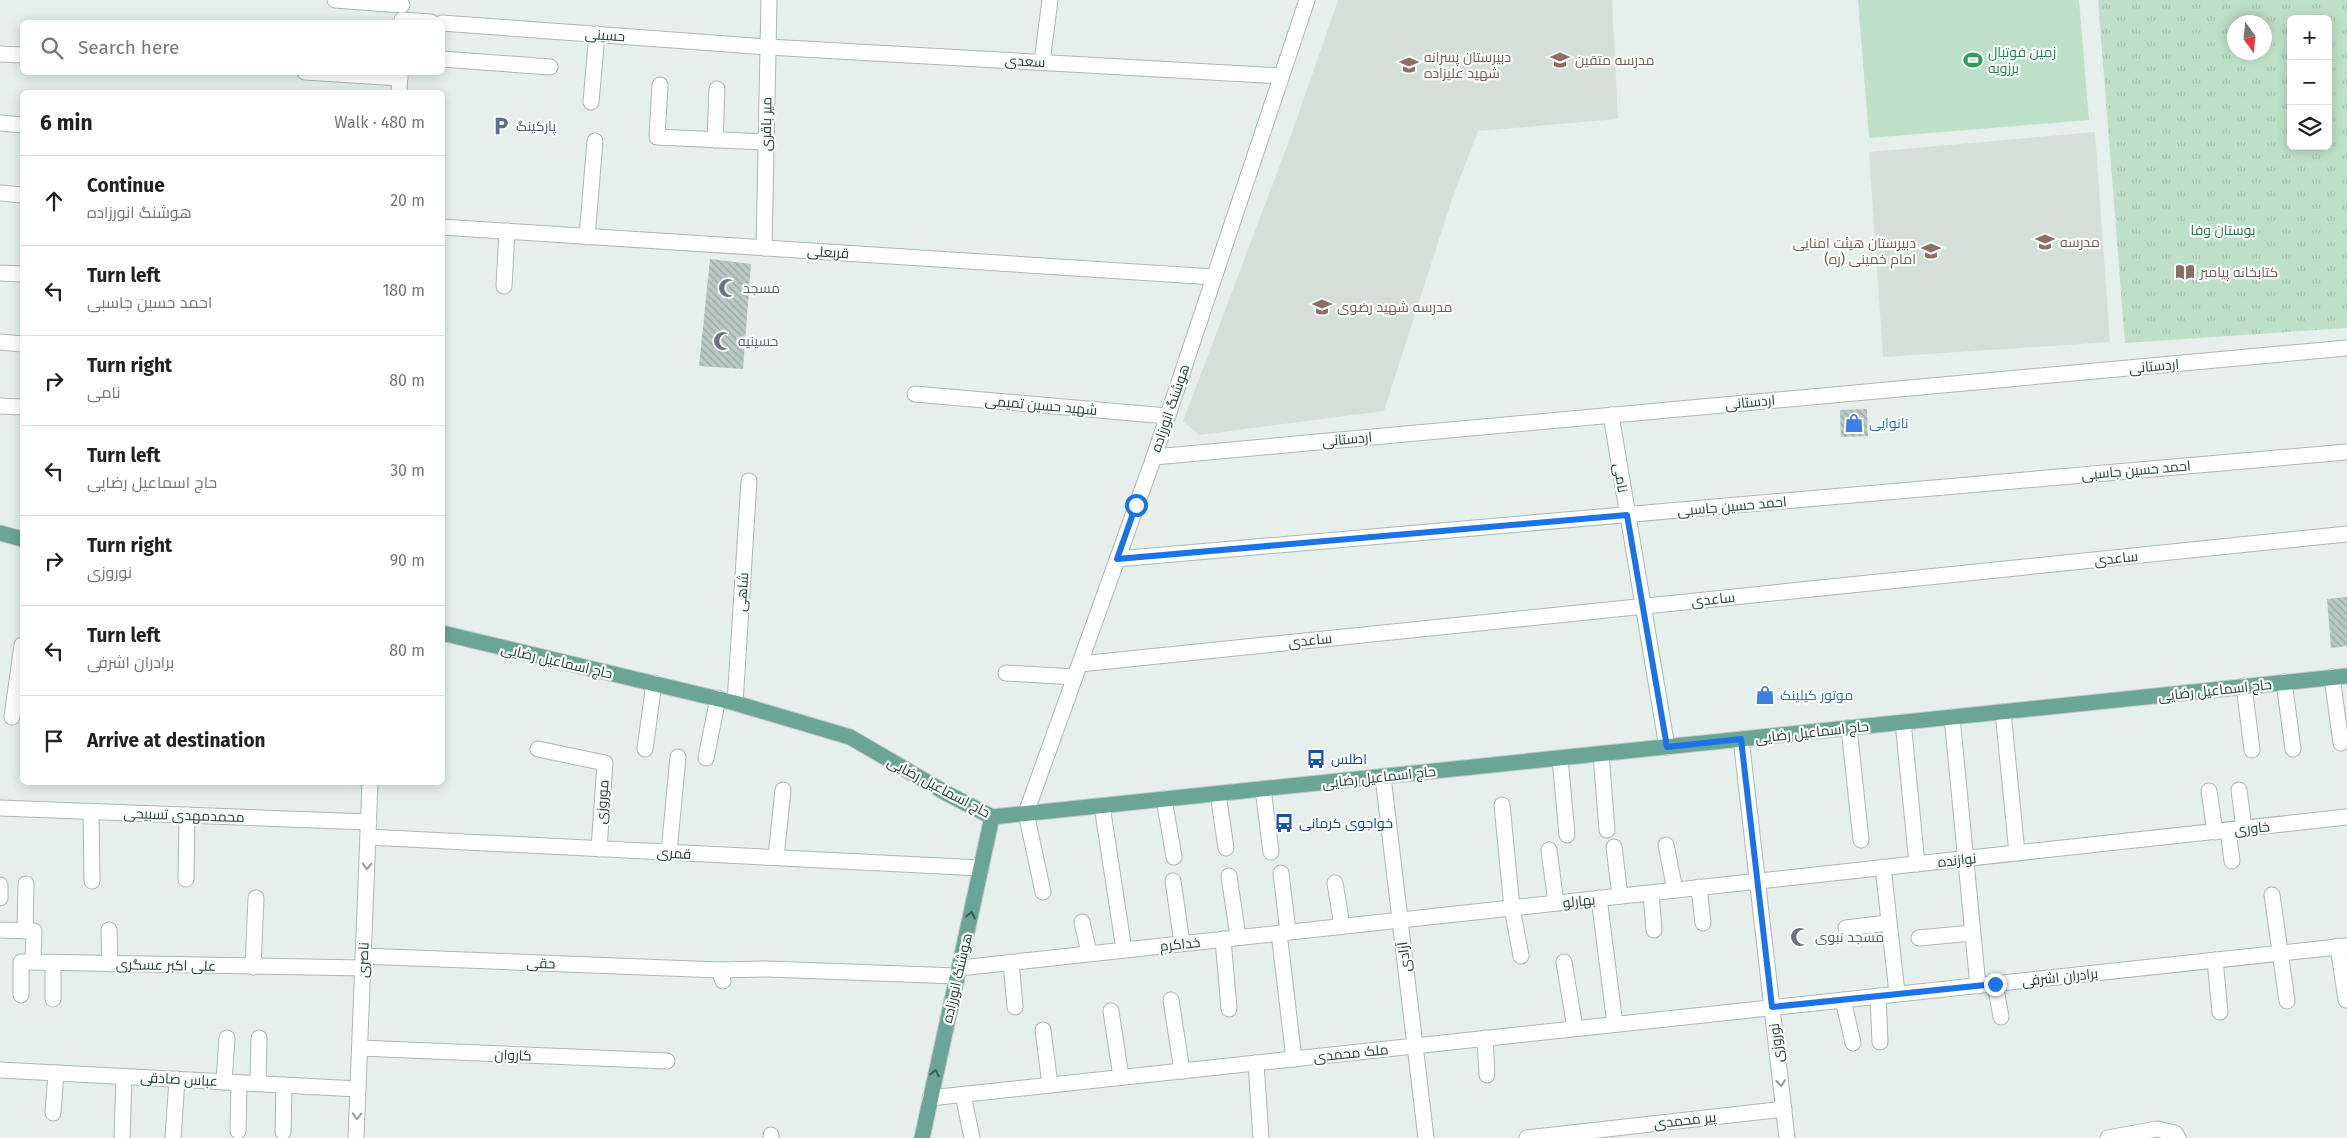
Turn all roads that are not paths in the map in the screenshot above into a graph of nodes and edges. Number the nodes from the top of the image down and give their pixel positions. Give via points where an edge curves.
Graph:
1 (335, 0) edge
2 (769, 0) edge
3 (1050, 0) edge
4 (1307, 0) edge
5 (402, 2) edge
6 (402, 20) edge
7 (445, 23) edge
8 (596, 34) junction
9 (768, 46) junction
10 (0, 54) edge
11 (20, 55) edge
12 (445, 58) edge
13 (1042, 62) junction
14 (550, 67) dead end
15 (336, 75) edge
16 (1281, 76) junction
17 (399, 81) edge
18 (660, 85) dead end
19 (717, 89) dead end
20 (590, 102) dead end
21 (0, 123) edge
22 (20, 125) edge
23 (715, 140) junction
24 (595, 141) dead end
25 (766, 142) junction
26 (0, 193) edge
27 (20, 195) edge
28 (445, 227) edge
29 (507, 231) junction
30 (587, 236) junction
31 (764, 248) junction
32 (0, 273) edge
33 (20, 274) edge
34 (1214, 277) junction
35 (504, 286) dead end
36 (0, 342) edge
37 (20, 344) edge
38 (2347, 348) edge
39 (916, 394) dead end
40 (0, 406) edge
41 (20, 407) edge
42 (1611, 415) junction
43 (1167, 416) junction
44 (2347, 452) edge
45 (1154, 456) junction
46 (749, 480) dead end
47 (1627, 515) junction
48 (0, 533) edge
49 (2347, 534) edge
50 (20, 538) edge
51 (1117, 559) junction
52 (1644, 606) junction
53 (445, 635) edge
54 (20, 659) edge
55 (1077, 670) junction
56 (1006, 673) dead end
57 (2340, 676) edge
58 (2284, 682) junction
59 (654, 683) junction
60 (2244, 686) junction
61 (718, 698) junction
62 (735, 703) junction
63 (2003, 712) junction
64 (12, 716) edge
65 (1952, 717) junction
66 (1903, 722) junction
67 (1849, 728) junction
68 (1741, 739) junction
69 (2341, 743) dead end
70 (1667, 747) junction
71 (538, 749) dead end
72 (645, 749) dead end
73 (2293, 749) dead end
74 (2252, 750) dead end
75 (1601, 754) junction
76 (678, 757) dead end
77 (706, 758) dead end
78 (1560, 758) junction
79 (1382, 777) junction
80 (370, 785) edge
81 (1263, 789) junction
82 (783, 790) dead end
83 (2239, 790) dead end
84 (2209, 792) dead end
85 (1218, 794) junction
86 (1164, 799) junction
87 (1502, 805) dead end
88 (1102, 806) junction
89 (0, 808) edge
90 (91, 812) junction
91 (1026, 814) junction
92 (188, 815) junction
93 (992, 817) junction
94 (2347, 817) edge
95 (369, 822) junction
96 (2244, 828) junction
97 (1607, 830) dead end
98 (2221, 831) junction
99 (1567, 835) dead end
100 (368, 837) junction
101 (2157, 838) joint
102 (1861, 840) dead end
103 (1666, 845) dead end
104 (599, 848) junction
105 (1226, 848) dead end
106 (1614, 848) dead end
107 (1549, 850) dead end
108 (669, 852) junction
109 (1271, 852) dead end
110 (2017, 853) junction
111 (1174, 857) dead end
112 (776, 858) junction
113 (1964, 859) junction
114 (2232, 861) dead end
115 (1916, 864) junction
116 (981, 868) junction
117 (1883, 868) junction
118 (1281, 872) dead end
119 (1229, 876) dead end
120 (186, 879) dead end
121 (92, 881) dead end
122 (1173, 881) dead end
123 (1758, 881) junction
124 (1335, 883) dead end
125 (26, 884) dead end
126 (0, 885) edge
127 (1699, 887) junction
128 (1675, 890) junction
129 (1043, 892) dead end
130 (1651, 893) junction
131 (2272, 895) dead end
132 (1620, 896) junction
133 (0, 898) edge
134 (256, 898) dead end
135 (1599, 898) junction
136 (1556, 903) junction
137 (1512, 908) junction
138 (1400, 920) junction
139 (1082, 922) dead end
140 (1703, 923) dead end
141 (1888, 923) junction
142 (1342, 926) junction
143 (1846, 928) dead end
144 (0, 930) edge
145 (109, 930) dead end
146 (1654, 930) dead end
147 (25, 931) junction
148 (1283, 932) junction
149 (1972, 933) junction
150 (1238, 937) junction
151 (1919, 938) dead end
152 (1223, 939) junction
153 (1182, 943) junction
154 (2343, 946) edge
155 (1124, 950) junction
156 (2281, 953) junction
157 (1089, 954) junction
158 (1520, 956) dead end
159 (2215, 960) junction
160 (33, 962) junction
161 (363, 962) junction
162 (1010, 962) junction
163 (1564, 962) dead end
164 (53, 963) junction
165 (110, 964) junction
166 (253, 967) junction
167 (958, 972) junction
168 (1995, 984) junction
169 (1978, 986) junction
170 (1896, 994) junction
171 (21, 995) dead end
172 (1878, 996) junction
173 (53, 999) dead end
174 (1171, 1000) dead end
175 (1842, 1000) junction
176 (2346, 1000) dead end
177 (2287, 1001) dead end
178 (1015, 1007) dead end
179 (1772, 1007) junction
180 (1229, 1009) dead end
181 (1111, 1011) dead end
182 (2220, 1012) dead end
183 (2001, 1017) dead end
184 (1614, 1024) junction
185 (1575, 1028) junction
186 (1043, 1030) dead end
187 (227, 1038) dead end
188 (259, 1038) dead end
189 (1485, 1038) junction
190 (1880, 1042) dead end
191 (1853, 1043) dead end
192 (1415, 1046) junction
193 (360, 1048) junction
194 (1294, 1059) junction
195 (667, 1061) dead end
196 (1256, 1063) junction
197 (0, 1070) edge
198 (1182, 1071) junction
199 (56, 1073) junction
200 (1488, 1075) dead end
201 (124, 1077) junction
202 (1122, 1077) junction
203 (177, 1079) junction
204 (224, 1082) junction
205 (239, 1083) junction
206 (258, 1083) junction
207 (284, 1085) junction
208 (1050, 1085) junction
209 (358, 1089) junction
210 (963, 1094) junction
211 (930, 1098) junction
212 (1784, 1109) junction
213 (53, 1113) dead end
214 (238, 1131) dead end
215 (283, 1132) dead end
216 (2177, 1136) edge
217 (122, 1138) edge
218 (173, 1138) edge
219 (183, 1138) edge
220 (356, 1138) edge
221 (922, 1138) edge
222 (972, 1138) edge
223 (1261, 1138) edge
224 (1426, 1138) edge
225 (1526, 1138) edge
226 (1787, 1138) edge
227 (2108, 1138) edge

1 - 5 street
2 - 9 street, میر باقری
3 - 13 street
4 - 16 street, هوشنگ انورزاده
5 - 6 street
7 - 8 street, حسینی
8 - 9 street, حسینی
8 - 20 street
9 - 13 street, سعدی
9 - 25 street, میر باقری
10 - 11 street
12 - 14 street
13 - 16 street, سعدی
15 - 17 street
16 - 34 street, هوشنگ انورزاده
18 - 23 street via 657,137
19 - 23 street
21 - 22 street
23 - 25 street
24 - 30 street
25 - 31 street, میر باقری
26 - 27 street
28 - 29 street, قربعلی
29 - 30 street, قربعلی
29 - 35 street
30 - 31 street, قربعلی
31 - 34 street, قربعلی
32 - 33 street
34 - 43 street, هوشنگ انورزاده
36 - 37 street
38 - 42 street, اردستانی
39 - 43 street, شهید حسین تمیمی
40 - 41 street
42 - 45 street, اردستانی
42 - 47 street, نامی
43 - 45 street, هوشنگ انورزاده
44 - 47 street, احمد حسین جاسبی
45 - 51 street, هوشنگ انورزاده
46 - 62 street, شاهی
47 - 51 street, احمد حسین جاسبی
47 - 52 street, نامی
48 - 50 main road
49 - 52 street, ساعدی
51 - 55 street, هوشنگ انورزاده
52 - 55 street, ساعدی
52 - 70 street, نامی
53 - 59 main road, حاج اسماعیل رضایی
54 - 64 street
55 - 56 street, ساعدی
55 - 91 street, هوشنگ انورزاده
57 - 58 main road, حاج اسماعیل رضایی
57 - 69 street
58 - 60 main road, حاج اسماعیل رضایی
58 - 73 street
59 - 61 main road, حاج اسماعیل رضایی
59 - 72 street
60 - 63 main road, حاج اسماعیل رضایی
60 - 74 street
61 - 62 main road, حاج اسماعیل رضایی
61 - 77 street
62 - 93 main road, حاج اسماعیل رضایی via 850,737
63 - 65 main road, حاج اسماعیل رضایی
63 - 110 street
65 - 66 main road, حاج اسماعیل رضایی
65 - 113 street
66 - 67 main road, حاج اسماعیل رضایی
66 - 115 street
67 - 68 main road, حاج اسماعیل رضایی
67 - 102 street
68 - 70 main road, حاج اسماعیل رضایی
68 - 123 street, نوروزی
70 - 75 main road, حاج اسماعیل رضایی
71 - 104 street, موروزی via 605,763
75 - 78 main road, حاج اسماعیل رضایی
75 - 97 street
76 - 108 street
78 - 79 main road, حاج اسماعیل رضایی
78 - 99 street
79 - 81 main road, حاج اسماعیل رضایی
79 - 138 street, آزادی
80 - 95 street, ناصری
81 - 85 main road, حاج اسماعیل رضایی
81 - 109 street
82 - 112 street
83 - 96 street
84 - 98 street
85 - 86 main road, حاج اسماعیل رضایی
85 - 105 street
86 - 88 main road, حاج اسماعیل رضایی
86 - 111 street
87 - 137 street
88 - 91 main road, حاج اسماعیل رضایی
88 - 155 street
89 - 90 street, محمدمهدی تسبیحی
90 - 92 street, محمدمهدی تسبیحی
90 - 121 street
91 - 93 main road, حاج اسماعیل رضایی
91 - 129 street
92 - 95 street, محمدمهدی تسبیحی
92 - 120 street
93 - 116 main road, هوشنگ انورزاده
94 - 96 street, خاوری
95 - 100 street, ناصری
96 - 98 street, خاوری
98 - 101 street, خاوری
98 - 114 street
100 - 104 street, قمری
100 -> 161 street, ناصری
101 - 110 street, نوازنده
103 - 128 street
104 - 108 street, قمری
106 - 132 street
107 - 136 street
108 - 112 street, قمری
110 - 113 street, نوازنده
112 - 116 street, قمری
113 - 115 street, نوازنده
113 - 149 street
115 - 117 street, نوازنده
167 -> 116 main road, هوشنگ انورزاده
117 - 123 street, نوازنده
117 - 141 street
118 - 148 street
119 - 150 street
122 - 153 street
123 - 127 street, بهارلو
123 - 179 street, نوروزی
124 - 142 street
125 - 147 street
126 - 133 street
127 - 128 street, بهارلو
127 - 140 street
128 - 130 street, بهارلو
130 - 132 street, بهارلو
130 - 146 street
131 - 156 street
132 - 135 street, بهارلو
134 - 166 street
135 - 136 street, بهارلو
135 - 184 street
136 - 137 street, بهارلو
137 - 138 street, بهارلو
137 - 158 street
138 - 142 street, خداکرم
138 - 192 street, آزادی
139 - 157 street
141 - 143 street
141 - 170 street
142 - 148 street, خداکرم
144 - 147 street
145 - 165 street
147 - 160 street via 34,931
148 - 150 street, خداکرم
148 - 194 street
149 - 151 street
149 - 169 street
150 - 152 street, خداکرم
152 - 153 street, خداکرم
152 - 180 street
153 - 155 street, خداکرم
154 - 156 street, برادران اشرفی
154 - 176 street
155 - 157 street, خداکرم
156 - 159 street, برادران اشرفی
156 - 177 street
157 - 162 street, خداکرم
159 - 168 street, برادران اشرفی
159 - 182 street
160 - 164 street, علی اکبر عسگری
160 - 171 street via 21,962
161 - 166 street, علی اکبر عسگری
161 - 167 street, حقی via 721,976 768,969
161 - 193 street, ناصری
162 - 167 street, خداکرم
162 - 178 street
163 - 185 street
164 - 165 street, علی اکبر عسگری
164 - 173 street
165 - 166 street, علی اکبر عسگری
211 -> 167 main road, هوشنگ انورزاده
168 - 169 street, برادران اشرفی
168 - 183 street
169 - 170 street, برادران اشرفی
170 - 172 street, برادران اشرفی
172 - 175 street, برادران اشرفی
172 - 190 street
174 - 198 street
175 - 179 street, برادران اشرفی
175 - 191 street
179 - 184 street, ملک محمدی
179 -> 212 street, نوروزی
181 - 202 street
184 - 185 street, ملک محمدی
185 - 189 street, ملک محمدی
186 - 208 street
187 - 204 street
188 - 206 street
189 - 192 street, ملک محمدی
189 - 200 street
192 - 194 street, ملک محمدی
192 - 224 street, آزادی
193 - 195 street, کاروان
193 - 209 street, ناصری
194 - 196 street, ملک محمدی
196 - 198 street, ملک محمدی
196 - 223 street
197 - 199 street, عباس صادقی
198 - 202 street, ملک محمدی
199 - 201 street, عباس صادقی
199 - 213 street
201 - 203 street, عباس صادقی
201 - 217 street
202 - 208 street, ملک محمدی
203 - 204 street, عباس صادقی
203 - 218 street
204 - 205 street, عباس صادقی
205 - 206 street, عباس صادقی
205 - 214 street
206 - 207 street, عباس صادقی
207 - 209 street, عباس صادقی
207 - 215 street
208 - 210 street, ملک محمدی
209 -> 220 street, ناصری
210 - 211 street, ملک محمدی
210 - 222 street
211 - 221 main road, هوشنگ انورزاده
212 - 225 street, پیر محمدی
212 - 226 street, نوروزی
216 - 227 street via 2156,1129
218 - 219 street

